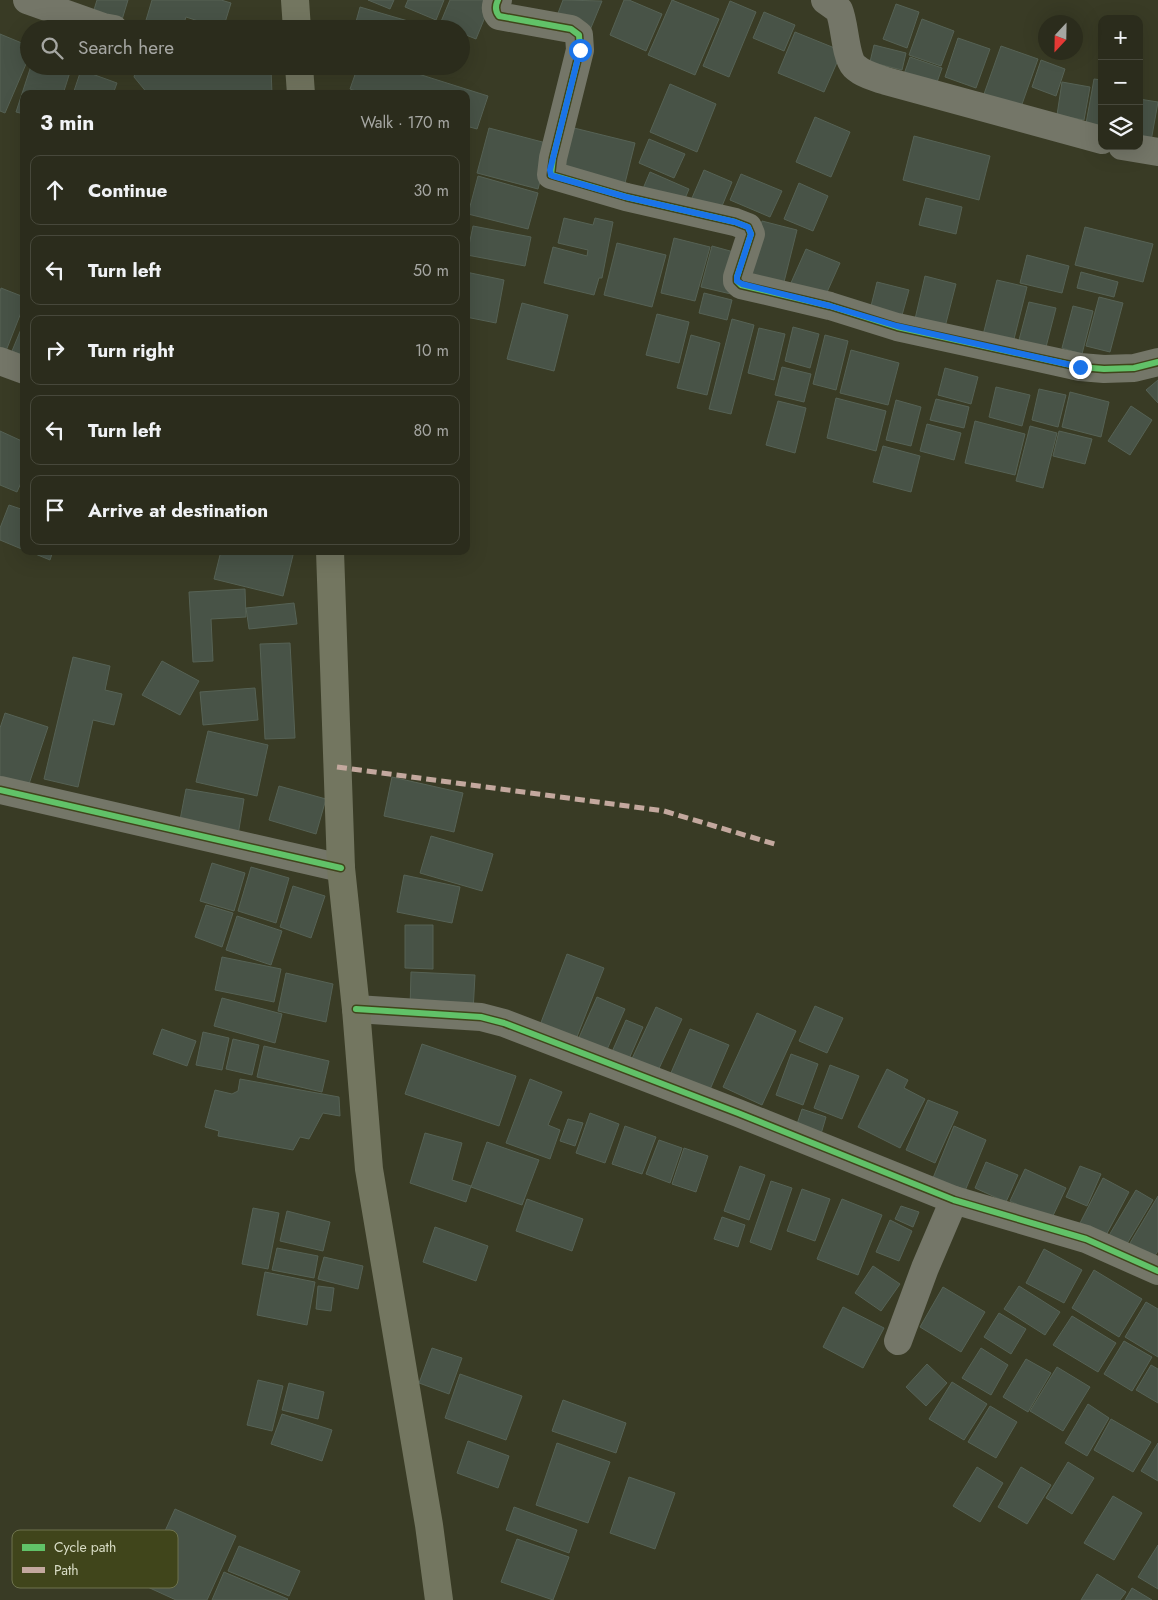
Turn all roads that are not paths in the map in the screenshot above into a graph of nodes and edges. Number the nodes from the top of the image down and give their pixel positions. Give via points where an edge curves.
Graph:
1 (27, 0) edge
2 (295, 0) edge
3 (498, 0) edge
4 (825, 0) edge
5 (84, 20) edge
6 (296, 20) edge
7 (300, 75) edge
8 (301, 90) edge
9 (1098, 139) edge
10 (1143, 150) edge
11 (1158, 152) edge
12 (0, 361) edge
13 (1158, 362) edge
14 (20, 368) edge
15 (330, 555) edge
16 (0, 790) edge
17 (341, 868) junction
18 (356, 1009) junction
19 (954, 1200) junction
20 (1158, 1271) edge
21 (898, 1341) dead end
22 (440, 1600) edge

1 - 5 street
2 - 6 main road
3 - 13 street via 496,12 499,16 571,29 579,35 580,50 551,175 748,227 751,234 737,277 742,284 897,326 1080,367 1134,368
4 - 9 street via 839,10 853,65 868,74
7 - 8 main road
10 - 11 street
12 - 14 street
15 - 17 main road
16 - 17 street
17 - 18 main road
18 - 19 street via 481,1016 738,1113
18 - 22 main road via 369,1169
19 - 20 street via 1086,1239
19 - 21 street

